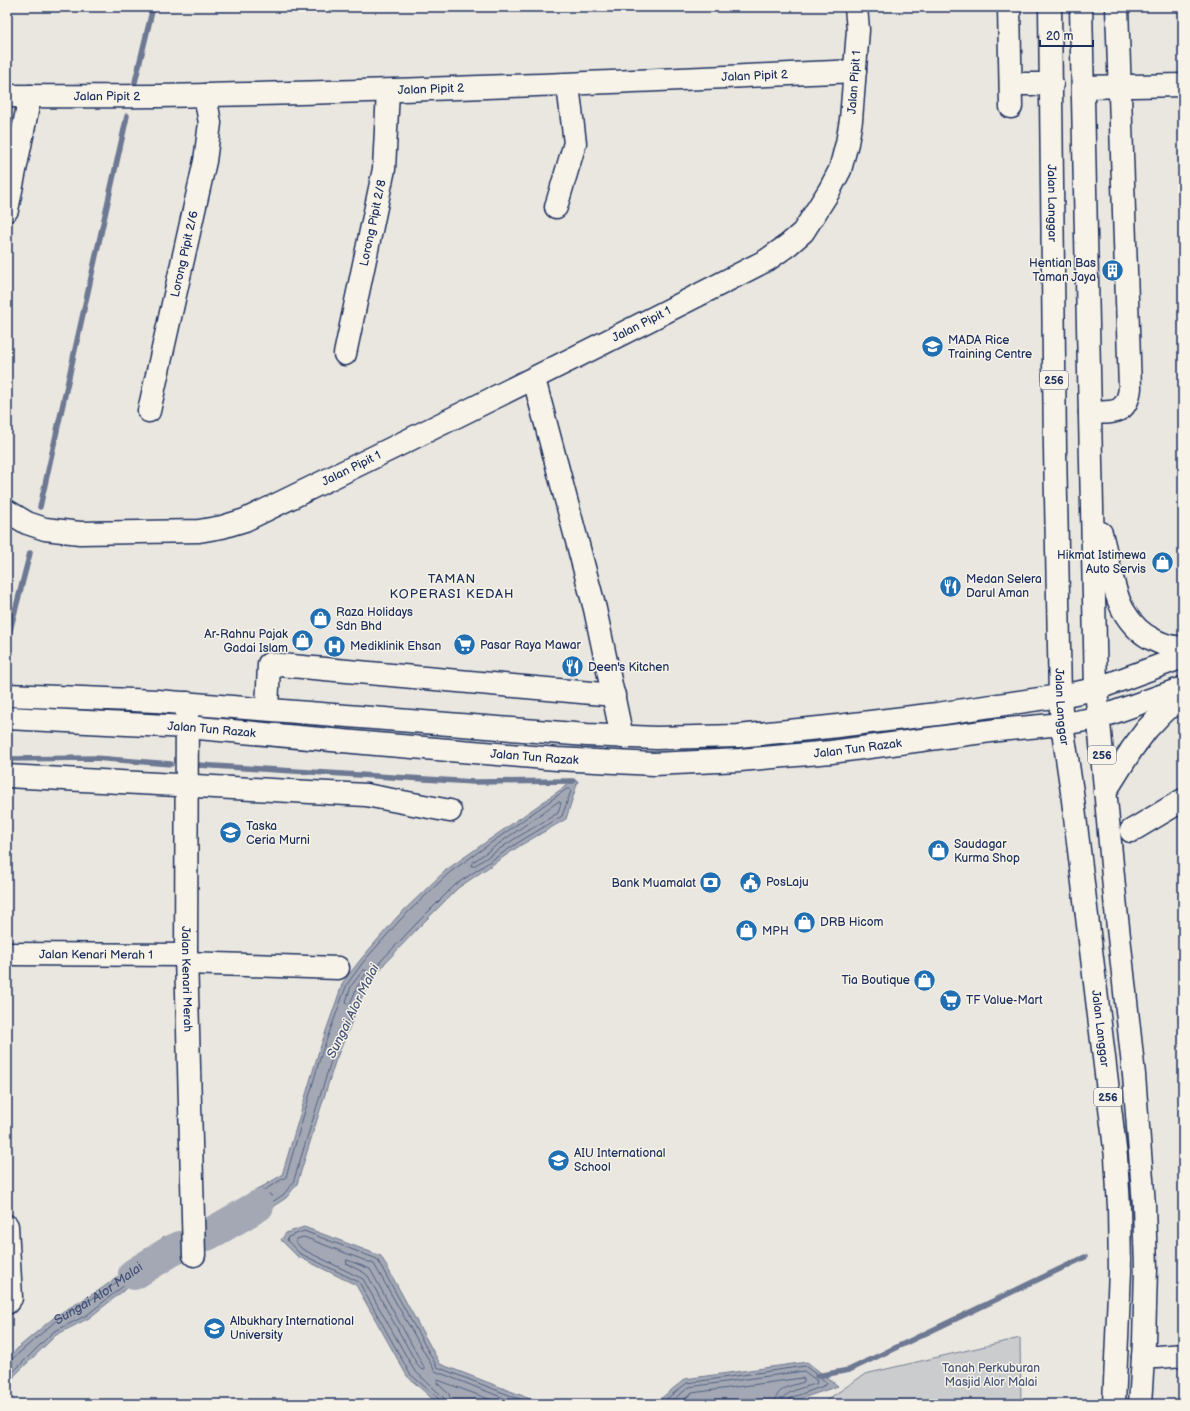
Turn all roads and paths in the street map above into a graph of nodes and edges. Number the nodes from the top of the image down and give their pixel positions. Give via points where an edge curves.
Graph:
1 (856, 7) edge
2 (1009, 7) edge
3 (1050, 7) edge
4 (1081, 7) edge
5 (1117, 7) edge
6 (855, 71) junction
7 (1011, 84) junction
8 (1052, 84) junction
9 (568, 85) junction
10 (1183, 85) edge
11 (1101, 86) junction
12 (388, 90) junction
13 (205, 95) junction
14 (7, 96) edge
15 (30, 96) junction
16 (1011, 107) dead end
17 (1052, 109) junction
18 (556, 207) dead end
19 (7, 210) edge
20 (345, 354) dead end
21 (534, 379) junction
22 (149, 411) dead end
23 (1090, 412) junction
24 (1092, 497) junction
25 (7, 511) edge
26 (1183, 647) edge
27 (1183, 657) edge
28 (1183, 688) edge
29 (1096, 689) junction
30 (7, 695) edge
31 (614, 695) junction
32 (1060, 696) junction
33 (1183, 700) edge
34 (187, 703) junction
35 (267, 709) junction
36 (7, 718) edge
37 (1098, 718) junction
38 (1062, 724) junction
39 (187, 727) junction
40 (622, 737) junction
41 (7, 776) edge
42 (187, 785) junction
43 (1105, 792) junction
44 (1183, 800) edge
45 (450, 811) dead end
46 (1131, 831) dead end
47 (7, 954) edge
48 (186, 959) junction
49 (338, 968) dead end
50 (7, 1226) edge
51 (194, 1255) dead end
52 (7, 1302) edge
53 (1143, 1357) junction
54 (1183, 1358) edge
55 (1114, 1404) edge
56 (1140, 1404) edge

1 - 6 street, Jalan Pipit 1 via 858,30
2 - 7 street
3 - 8 street, Jalan Langgar / 256
4 - 11 street, 256
5 - 11 street
6 - 9 street, Jalan Pipit 2
6 - 21 street, Jalan Pipit 1 via 851,120 840,170 803,232 767,260
7 - 8 street
7 - 16 street
8 - 17 street, Jalan Langgar / 256
9 - 12 street, Jalan Pipit 2
9 - 18 street via 575,143
10 - 11 street
11 - 17 street via 1071,88 1059,96
11 - 23 street, 256 via 1083,108
11 - 23 street via 1130,388 1127,401 1117,411
12 - 13 street, Jalan Pipit 2
12 - 20 street, Lorong Pipit 2/8 via 384,169
13 - 15 street, Jalan Pipit 2
13 - 22 street, Lorong Pipit 2/6 via 210,123 206,161
14 - 15 street, Jalan Pipit 2
15 - 19 street
17 - 32 street, Jalan Langgar / 256
21 - 25 street, Jalan Pipit 1 via 262,512 222,528 199,531 80,533 45,529 27,523
21 - 31 street via 593,601
23 - 24 street, 256
24 - 26 street via 1115,589 1123,610 1135,627 1148,638
24 - 29 street, 256
27 - 29 street, Jalan Tun Razak
28 - 37 street, Jalan Tun Razak
29 - 32 street, Jalan Tun Razak
29 - 37 street, 256
30 - 34 street, Jalan Tun Razak
31 - 35 street via 268,664
31 - 40 street
32 - 38 street, Jalan Langgar / 256
32 - 40 street, Jalan Tun Razak via 937,714 738,736
33 - 43 street via 1164,711 1147,730
34 - 35 street, Jalan Tun Razak
34 - 39 street, Jalan Kenari Merah
35 - 40 street, Jalan Tun Razak
36 - 39 street, Jalan Tun Razak
37 - 38 street, Jalan Tun Razak
37 - 43 street, 256
38 - 39 street, Jalan Tun Razak via 831,752 654,764 376,744
38 - 55 street, Jalan Langgar / 256 via 1116,1157 1120,1271
39 - 42 street, Jalan Kenari Merah
41 - 42 street
42 - 45 street via 366,795
42 - 48 street, Jalan Kenari Merah
43 - 53 street, 256 via 1141,1161 1146,1268
44 - 46 street
47 - 48 street, Jalan Kenari Merah 1
48 - 49 street, Jalan Kenari Merah 1
48 - 51 street, Jalan Kenari Merah
50 - 52 street via 11,1298
53 - 54 street
53 - 56 street, 256

